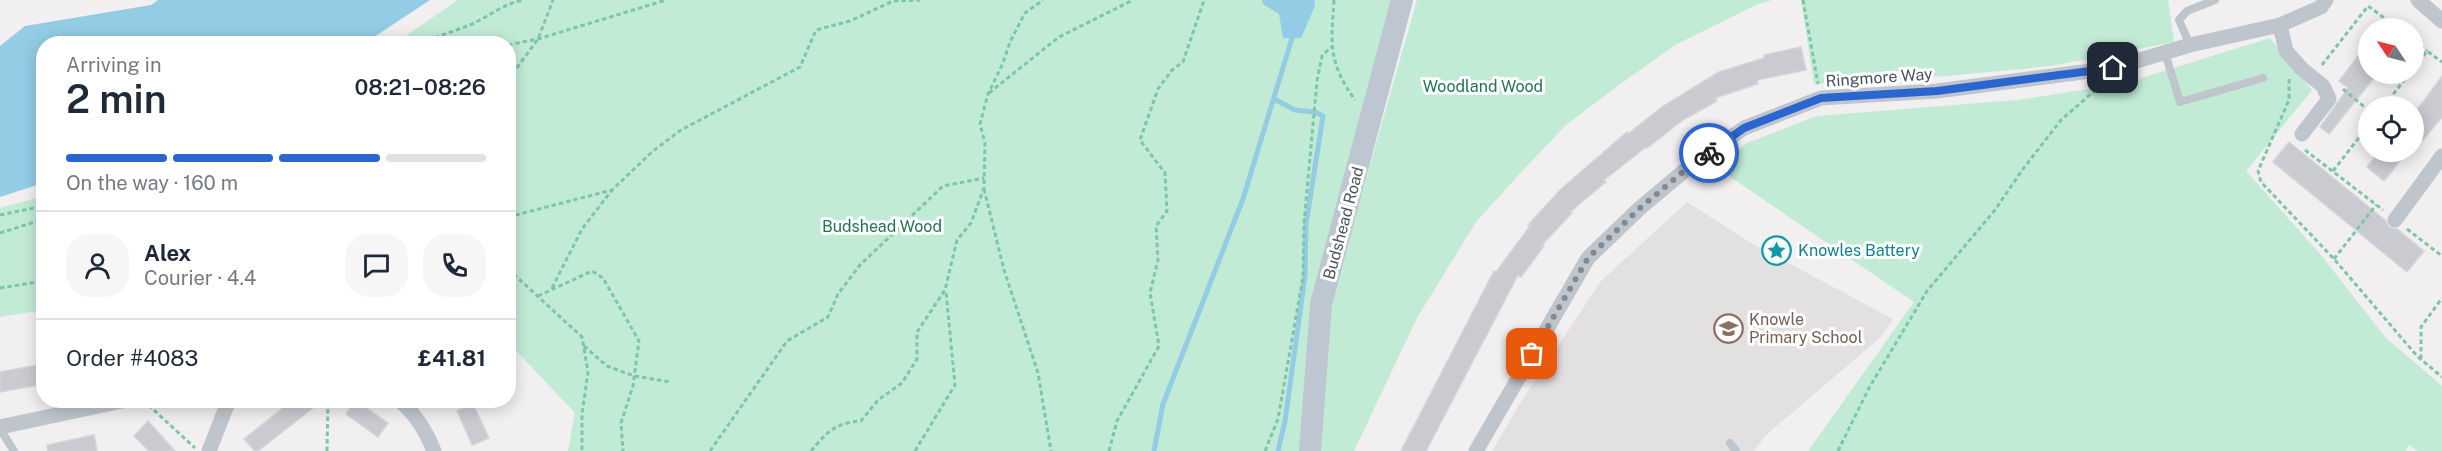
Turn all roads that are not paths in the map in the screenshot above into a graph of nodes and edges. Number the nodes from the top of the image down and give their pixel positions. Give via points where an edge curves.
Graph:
1 (1402, 0) edge
2 (2215, 0) edge
3 (2326, 0) edge
4 (2418, 0) edge
5 (2442, 21) edge
6 (2280, 25) junction
7 (2190, 45) junction
8 (2165, 52) junction
9 (2263, 78) dead end
10 (2302, 134) road end
11 (2442, 156) edge
12 (2395, 220) road end
13 (91, 408) edge
14 (226, 408) edge
15 (406, 408) edge
16 (0, 428) edge
17 (1730, 443) dead end
18 (15, 451) edge
19 (209, 451) edge
20 (434, 451) edge
21 (1310, 451) edge
22 (1476, 451) edge
23 (1736, 451) edge

1 - 21 street, Budshead Road via 1321,304
2 - 7 lane via 2187,11 2179,20
3 - 6 street, Ringmore Way via 2321,7
4 - 5 street
6 - 7 street, Ringmore Way
6 - 10 street via 2286,51 2323,86 2329,99
7 - 8 street, Ringmore Way
8 - 9 lane via 2180,102
8 - 22 street, Ringmore Way via 2113,68 1937,91 1821,98 1744,128 1684,171 1588,258
11 - 12 street
13 - 16 street
14 - 19 street
15 - 20 street via 425,430
16 - 18 lane
17 - 23 lane

